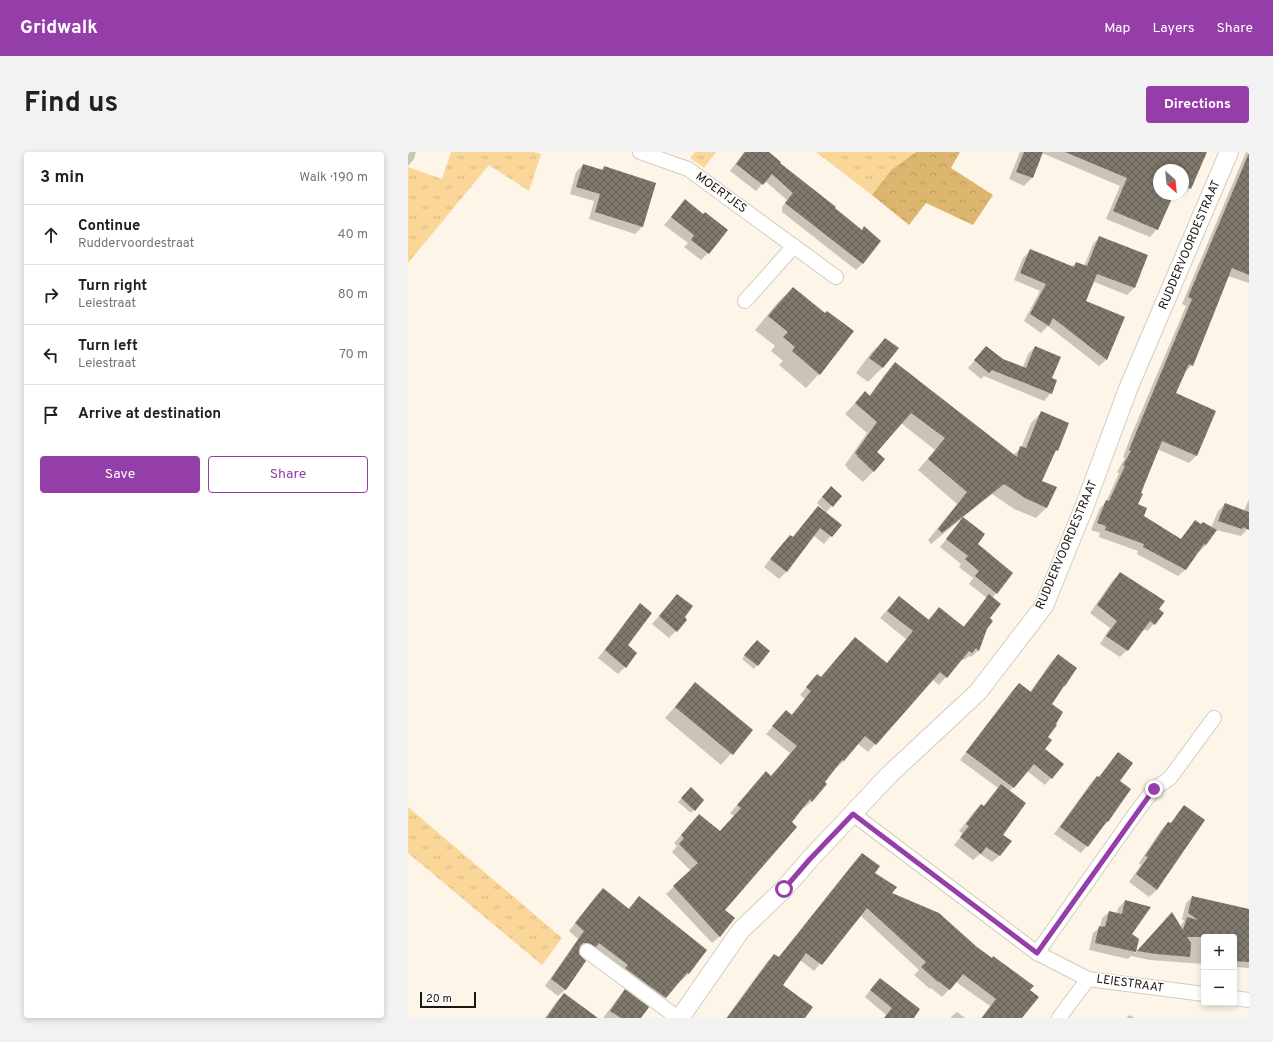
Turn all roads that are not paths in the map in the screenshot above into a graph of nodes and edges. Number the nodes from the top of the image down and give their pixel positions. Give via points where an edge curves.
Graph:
1 (640, 152) edge
2 (1229, 152) edge
3 (794, 246) junction
4 (836, 277) dead end
5 (746, 301) dead end
6 (1214, 718) dead end
7 (853, 814) junction
8 (587, 951) dead end
9 (1037, 953) junction
10 (1088, 978) junction
11 (1201, 994) edge
12 (1237, 998) edge
13 (1249, 1000) edge
14 (683, 1017) edge
15 (1059, 1018) edge

1 - 3 street, MOERTJES via 688,169
2 - 7 street, RUDDERVOORDESTRAAT via 1128,388 1044,606 978,692 889,775
3 - 4 street, MOERTJES
3 - 5 street
6 - 9 street via 1170,778 1154,789 1135,814
7 - 9 street, LEIESTRAAT
7 - 14 street, RUDDERVOORDESTRAAT via 784,889 741,930
8 - 14 street, RUDDERVOORDESTRAAT
9 - 10 street, LEIESTRAAT
10 - 11 street, LEIESTRAAT
10 - 15 street
12 - 13 street

